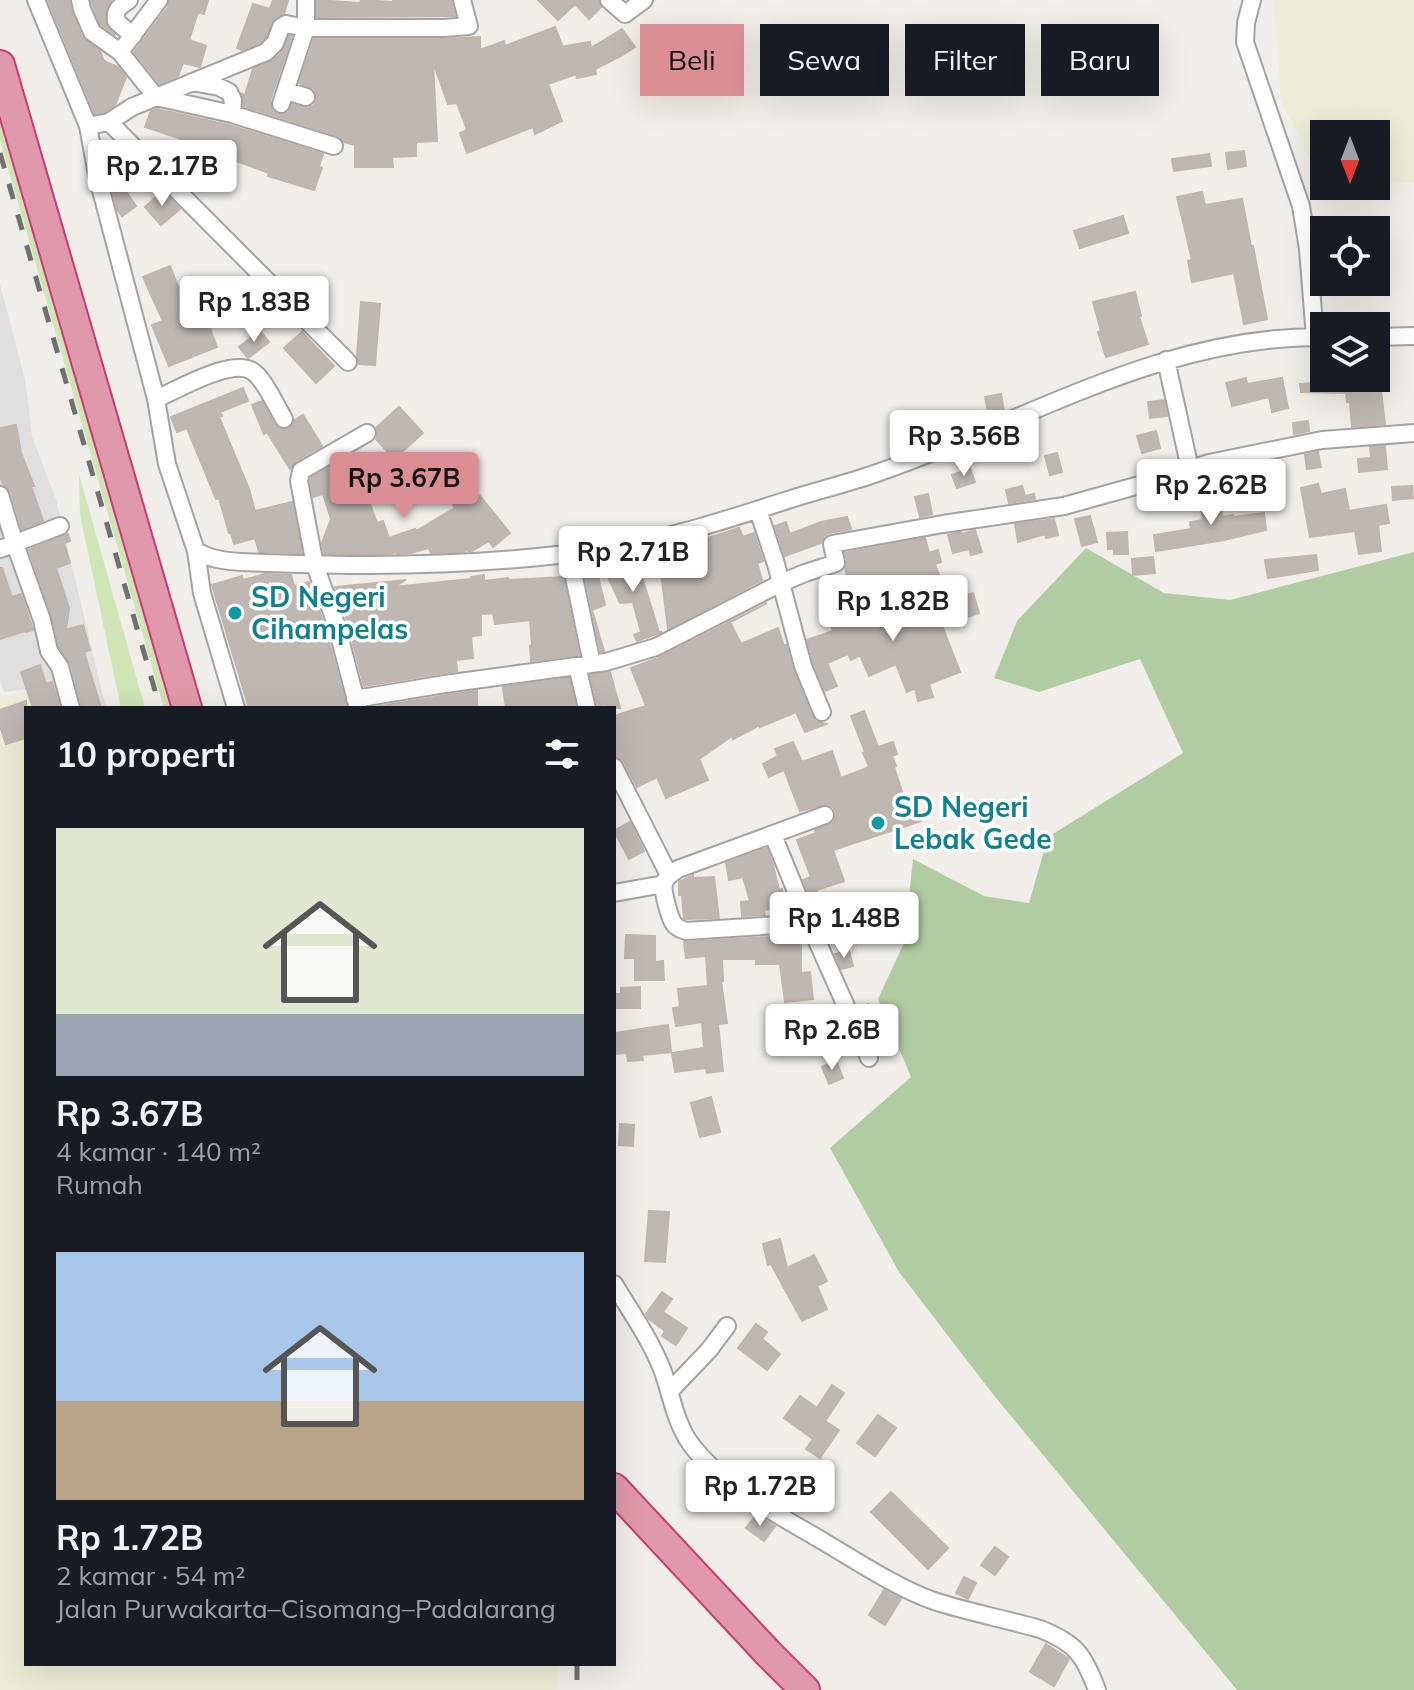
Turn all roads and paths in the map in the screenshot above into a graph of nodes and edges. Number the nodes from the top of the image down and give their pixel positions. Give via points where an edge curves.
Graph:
1 (36, 0) edge
2 (80, 0) edge
3 (129, 0) edge
4 (159, 0) edge
5 (306, 0) edge
6 (462, 0) edge
7 (609, 0) edge
8 (644, 0) edge
9 (1252, 0) edge
10 (306, 28) junction
11 (133, 36) junction
12 (120, 52) junction
13 (0, 65) edge
14 (191, 82) junction
15 (156, 97) junction
16 (306, 97) dead end
17 (232, 114) junction
18 (109, 122) junction
19 (88, 126) junction
20 (334, 146) dead end
21 (1317, 312) edge
22 (1414, 336) edge
23 (1390, 337) edge
24 (1310, 338) edge
25 (1166, 360) junction
26 (348, 362) dead end
27 (156, 399) junction
28 (284, 419) dead end
29 (367, 433) dead end
30 (1414, 433) edge
31 (1190, 469) junction
32 (0, 495) edge
33 (758, 510) junction
34 (60, 526) dead end
35 (7, 546) edge
36 (196, 551) junction
37 (569, 553) junction
38 (315, 565) junction
39 (781, 583) junction
40 (584, 665) junction
41 (357, 703) edge
42 (70, 706) edge
43 (186, 706) edge
44 (235, 706) edge
45 (587, 706) edge
46 (822, 712) dead end
47 (616, 771) edge
48 (825, 815) dead end
49 (773, 835) junction
50 (666, 880) junction
51 (616, 892) edge
52 (809, 923) junction
53 (869, 1058) dead end
54 (616, 1287) edge
55 (727, 1326) dead end
56 (669, 1392) junction
57 (616, 1490) edge
58 (805, 1690) edge
59 (1097, 1690) edge

1 - 19 street
2 - 12 street via 92,32
3 - 11 street via 115,15
4 - 11 street
5 - 10 street
6 - 10 street via 469,26
7 - 8 street via 625,14
9 - 21 street via 1245,42 1301,206
10 - 14 street via 284,25 266,52
10 - 16 street via 284,98
11 - 12 street
12 - 15 street
13 - 43 highway
14 - 15 street
14 - 17 street via 229,92
15 - 17 street
15 - 18 street
17 - 20 street
18 - 19 street
18 - 26 street
19 - 27 street
22 - 23 street
24 - 25 street via 1238,343
25 - 31 street
25 - 33 street via 875,474
27 - 28 street via 225,369 244,368 261,380
27 - 36 street via 167,464
29 - 38 street via 299,475
30 - 31 street via 1322,440
31 - 39 street via 1064,506 832,544 836,563
32 - 35 street
33 - 37 street
33 - 39 street
34 - 35 street
35 - 42 street via 42,620
36 - 38 street via 231,561
36 - 44 street via 202,593
37 - 38 street via 405,565
37 - 40 street
38 - 41 street
39 - 40 street via 656,647
39 - 46 street via 803,666
40 - 41 street via 445,684
40 - 45 street
47 - 50 street
48 - 49 street
49 - 50 street via 678,869
49 - 52 street
50 - 51 street
50 - 52 street via 673,923 686,931
52 - 53 street
54 - 56 street via 640,1325
55 - 56 street
56 - 59 street via 688,1440 701,1457 759,1503 931,1600 1056,1635 1087,1663
57 - 58 highway

